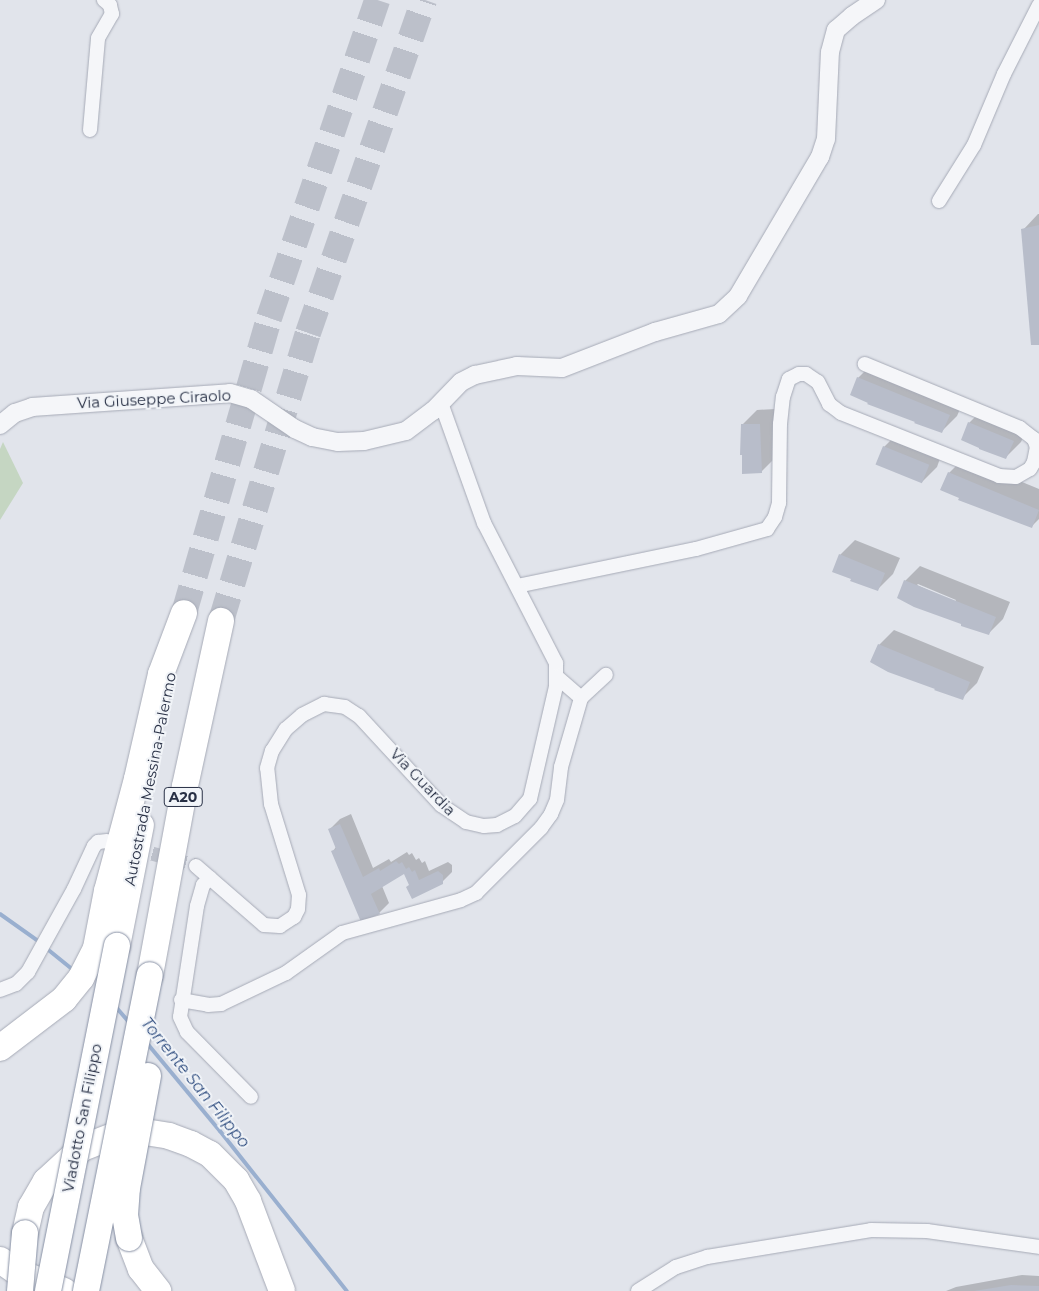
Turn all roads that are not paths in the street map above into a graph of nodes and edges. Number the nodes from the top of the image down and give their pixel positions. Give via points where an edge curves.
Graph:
1 (104, 0) edge
2 (876, 0) edge
3 (1039, 5) edge
4 (90, 130) dead end
5 (939, 201) dead end
6 (865, 364) dead end
7 (441, 403) junction
8 (0, 426) edge
9 (517, 586) junction
10 (184, 614) tunnel mouth
11 (221, 621) tunnel mouth
12 (606, 675) dead end
13 (557, 677) junction
14 (581, 698) junction
15 (107, 841) dead end
16 (196, 866) tunnel mouth
17 (210, 878) junction
18 (106, 947) junction
19 (166, 987) junction
20 (0, 990) edge
21 (0, 1048) edge
22 (251, 1097) dead end
23 (1039, 1246) edge
24 (0, 1260) edge
25 (20, 1291) edge
26 (48, 1291) edge
27 (64, 1291) edge
28 (86, 1291) edge
29 (158, 1291) edge
30 (282, 1291) edge
31 (638, 1291) edge

1 - 4 street via 110,5 112,14 98,38
2 - 7 street, Via Giuseppe Ciraolo via 836,30 830,52 827,132 820,158 738,296 727,308 562,368 517,366 474,375 461,382
3 - 5 street via 1004,74 974,145
6 - 9 street via 1020,428 1034,439 1037,447 1030,469 1016,477 999,476 841,413 829,404 818,382 806,374 799,374 789,380 784,397 780,424 779,502 767,529 696,549
7 - 8 street, Via Giuseppe Ciraolo via 406,431 350,442 312,437 251,399 230,393 32,407 16,413
7 - 9 street, Via Guardia via 481,516
9 - 13 street, Via Guardia via 553,655
10 - 18 highway, Autostrada Messina-Palermo / A20
11 - 19 highway via 213,659 209,727 187,841
12 - 14 street
13 - 14 street
13 - 17 street, Via Guardia via 534,790 515,816 484,826 456,817 441,805 359,716 337,704 324,704 302,715 286,729 272,751 267,768 271,804 299,895 297,913 280,926 264,925
14 - 19 street via 551,814 542,828 476,893 342,933 286,972 221,1004 208,1004
15 - 20 street via 94,846 28,972 16,984
16 - 17 street, Via Guardia
17 - 19 street via 203,885
18 - 21 highway via 54,1009
18 - 26 highway, Viadotto San Filippo / A20, bridge
19 - 22 street via 187,1032
19 - 28 highway, bridge
19 - 29 highway, bridge via 127,1188 125,1215 129,1238 141,1269
23 - 31 street via 927,1231 871,1230 707,1257 669,1271
24 - 27 highway via 16,1271
25 - 30 highway, bridge via 25,1233 31,1207 46,1181 82,1148 119,1134 145,1132 169,1136 210,1154 236,1180 248,1201

